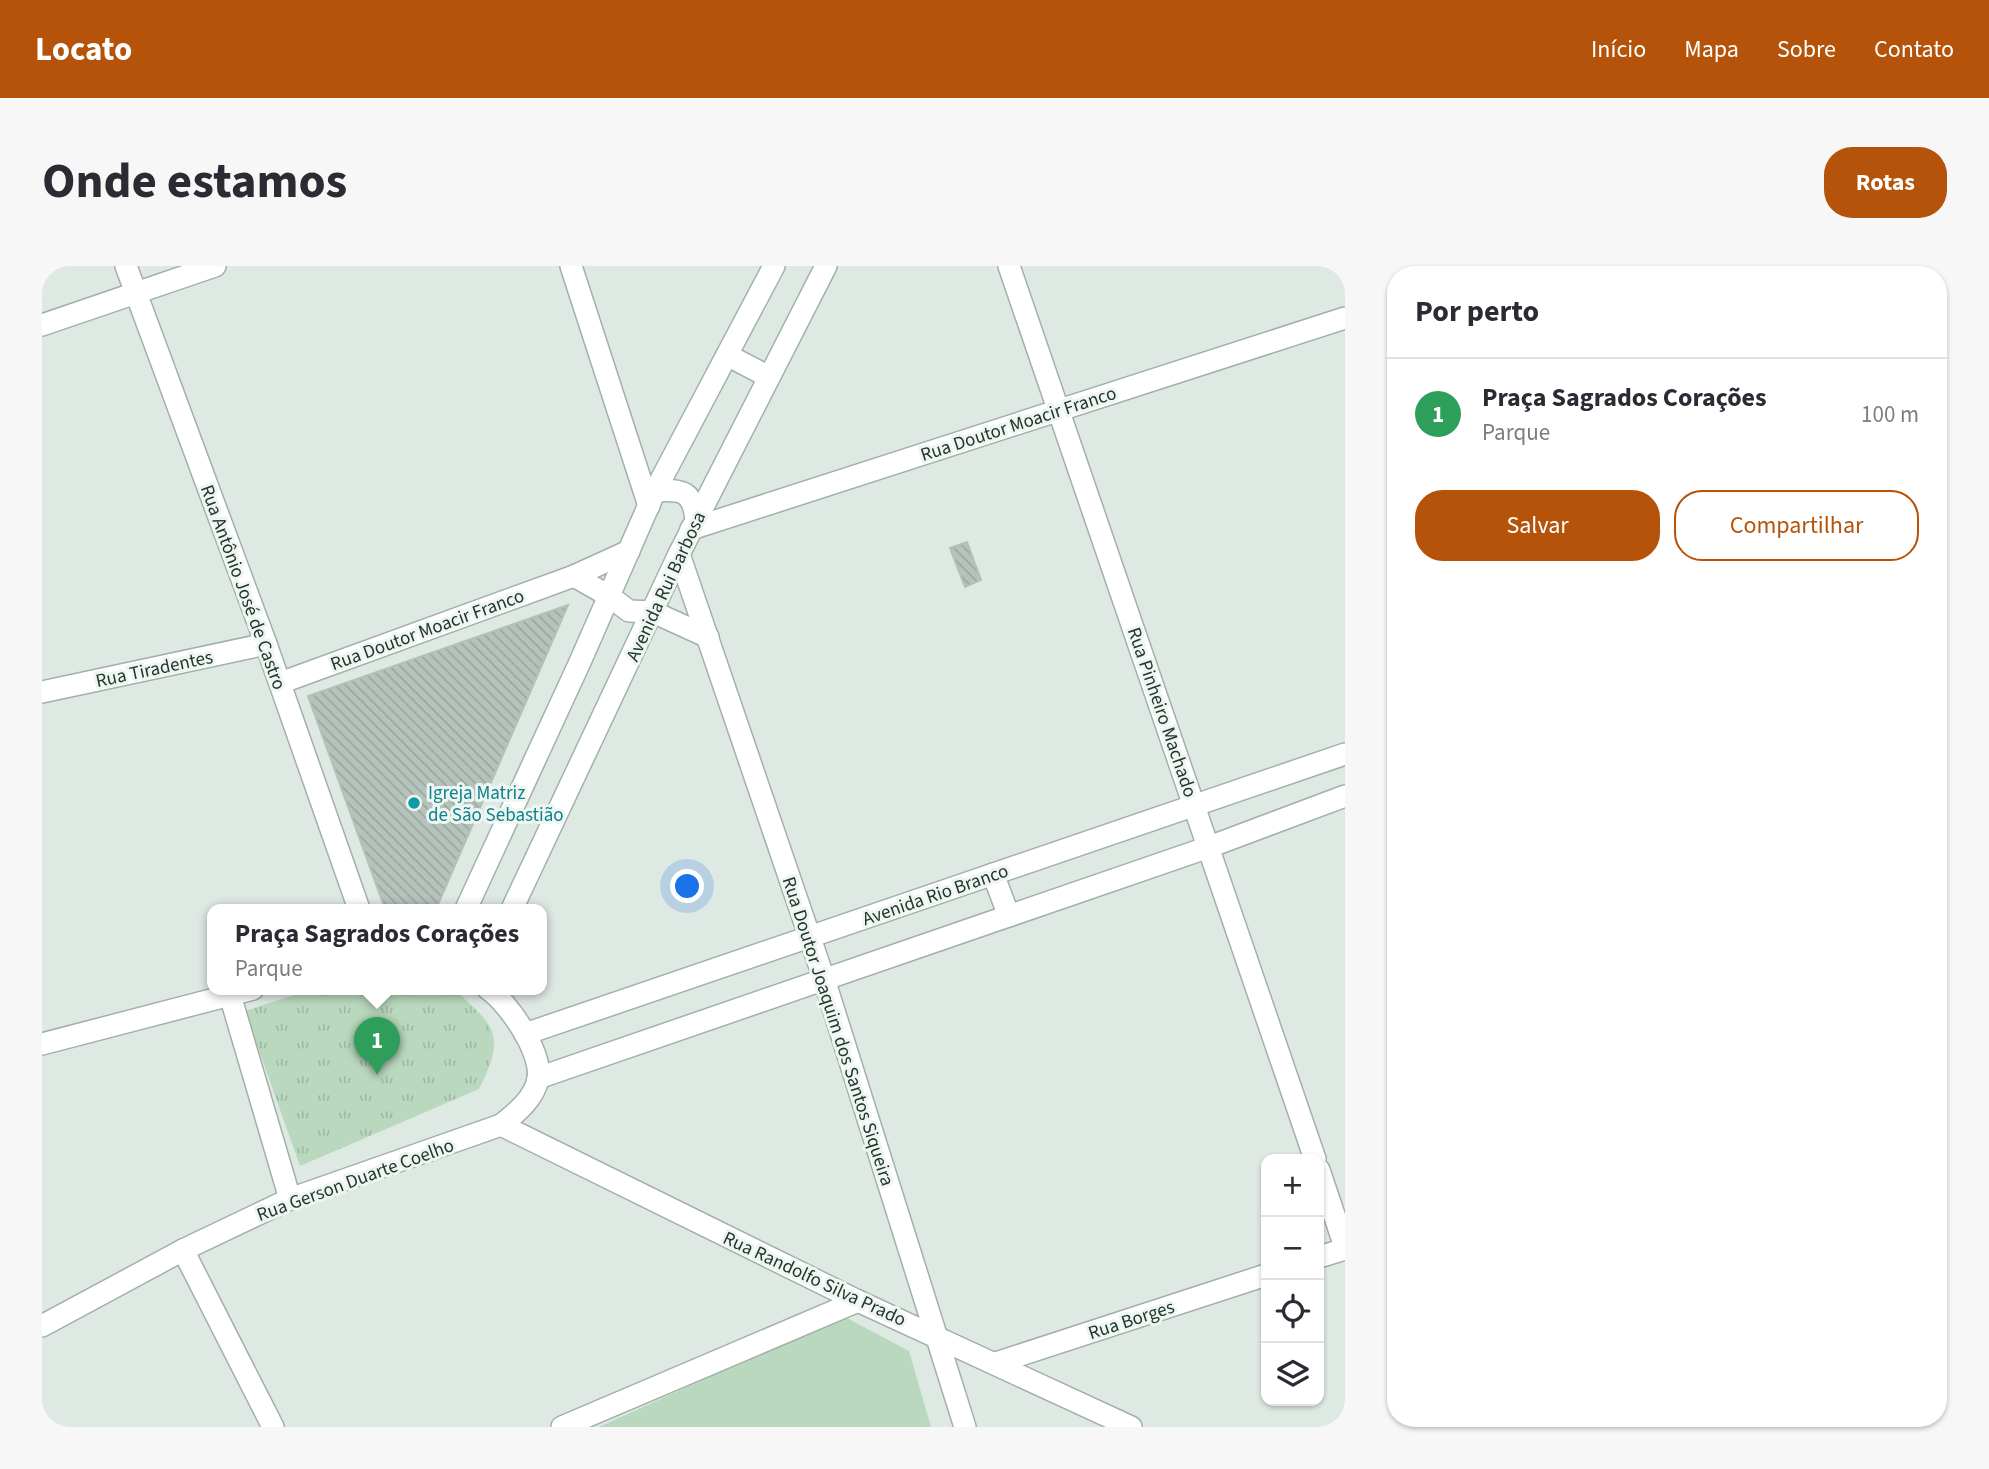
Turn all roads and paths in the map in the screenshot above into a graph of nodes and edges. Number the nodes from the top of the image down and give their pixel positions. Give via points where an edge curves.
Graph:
1 (126, 266) edge
2 (215, 266) edge
3 (571, 266) edge
4 (774, 266) edge
5 (826, 266) edge
6 (1009, 266) edge
7 (136, 294) junction
8 (1345, 318) edge
9 (42, 325) edge
10 (727, 355) junction
11 (769, 377) junction
12 (1059, 409) junction
13 (652, 499) junction
14 (693, 525) junction
15 (629, 551) junction
16 (679, 554) junction
17 (574, 576) junction
18 (609, 596) junction
19 (653, 612) junction
20 (708, 637) junction
21 (265, 644) junction
22 (280, 683) junction
23 (42, 692) edge
24 (1345, 754) edge
25 (1345, 796) edge
26 (1195, 804) junction
27 (1209, 847) junction
28 (993, 874) junction
29 (357, 904) edge
30 (468, 904) edge
31 (514, 904) edge
32 (1009, 916) junction
33 (810, 936) junction
34 (824, 979) junction
35 (230, 995) joint
36 (496, 995) edge
37 (525, 1034) junction
38 (42, 1044) edge
39 (538, 1078) junction
40 (501, 1125) junction
41 (1313, 1154) edge
42 (1324, 1185) edge
43 (290, 1199) junction
44 (1345, 1248) edge
45 (183, 1250) junction
46 (1324, 1255) edge
47 (1261, 1277) edge
48 (858, 1301) junction
49 (42, 1326) edge
50 (934, 1334) junction
51 (996, 1363) junction
52 (273, 1427) edge
53 (562, 1427) edge
54 (965, 1427) edge
55 (1131, 1427) edge

1 - 7 street, Rua Antônio José de Castro
2 - 7 street
3 - 13 street
4 - 10 street
5 - 11 street, Avenida Rui Barbosa
6 - 12 street, Rua Pinheiro Machado
7 - 9 street
7 - 21 street, Rua Antônio José de Castro
8 - 12 street, Rua Doutor Moacir Franco
10 - 11 street
10 - 13 street
11 - 14 street, Avenida Rui Barbosa
12 - 14 street, Rua Doutor Moacir Franco
12 - 26 street, Rua Pinheiro Machado
13 - 14 street via 673,490 690,497 695,508
13 - 15 street
14 - 16 street, Avenida Rui Barbosa
15 - 17 street, Rua Doutor Moacir Franco
15 - 18 street
16 - 19 street, Avenida Rui Barbosa
16 - 20 street, Rua Doutor Joaquim dos Santos Siqueira
17 - 18 street
17 - 22 street, Rua Doutor Moacir Franco
18 - 19 street via 629,611
18 - 30 street
19 - 20 street
19 - 31 street, Avenida Rui Barbosa
20 - 33 street, Rua Doutor Joaquim dos Santos Siqueira
21 - 22 street, Rua Antônio José de Castro
21 - 23 street, Rua Tiradentes
22 - 29 street, Rua Antônio José de Castro
24 - 26 street, Avenida Rio Branco
25 - 27 street
26 - 27 street, Rua Pinheiro Machado
26 - 28 street, Avenida Rio Branco
27 - 32 street
27 - 41 street, Rua Pinheiro Machado
28 - 32 street
28 - 33 street, Avenida Rio Branco
32 - 34 street
33 - 34 street, Rua Doutor Joaquim dos Santos Siqueira
33 - 37 street, Avenida Rio Branco
34 - 39 street
34 - 50 street, Rua Doutor Joaquim dos Santos Siqueira
35 - 38 street
35 - 43 street
36 - 37 street
37 - 39 street
39 - 40 street, Rua Gerson Duarte Coelho via 524,1107
40 - 43 street, Rua Gerson Duarte Coelho
40 - 48 street, Rua Randolfo Silva Prado
42 - 44 street
43 - 45 street, Rua Gerson Duarte Coelho
44 - 46 street
45 - 49 street, Rua Gerson Duarte Coelho
45 - 52 street
47 - 51 street, Rua Borges
48 - 50 street, Rua Randolfo Silva Prado
48 - 53 street
50 - 51 street, Rua Randolfo Silva Prado
50 - 54 street, Rua Doutor Joaquim dos Santos Siqueira
51 - 55 street, Rua Randolfo Silva Prado

